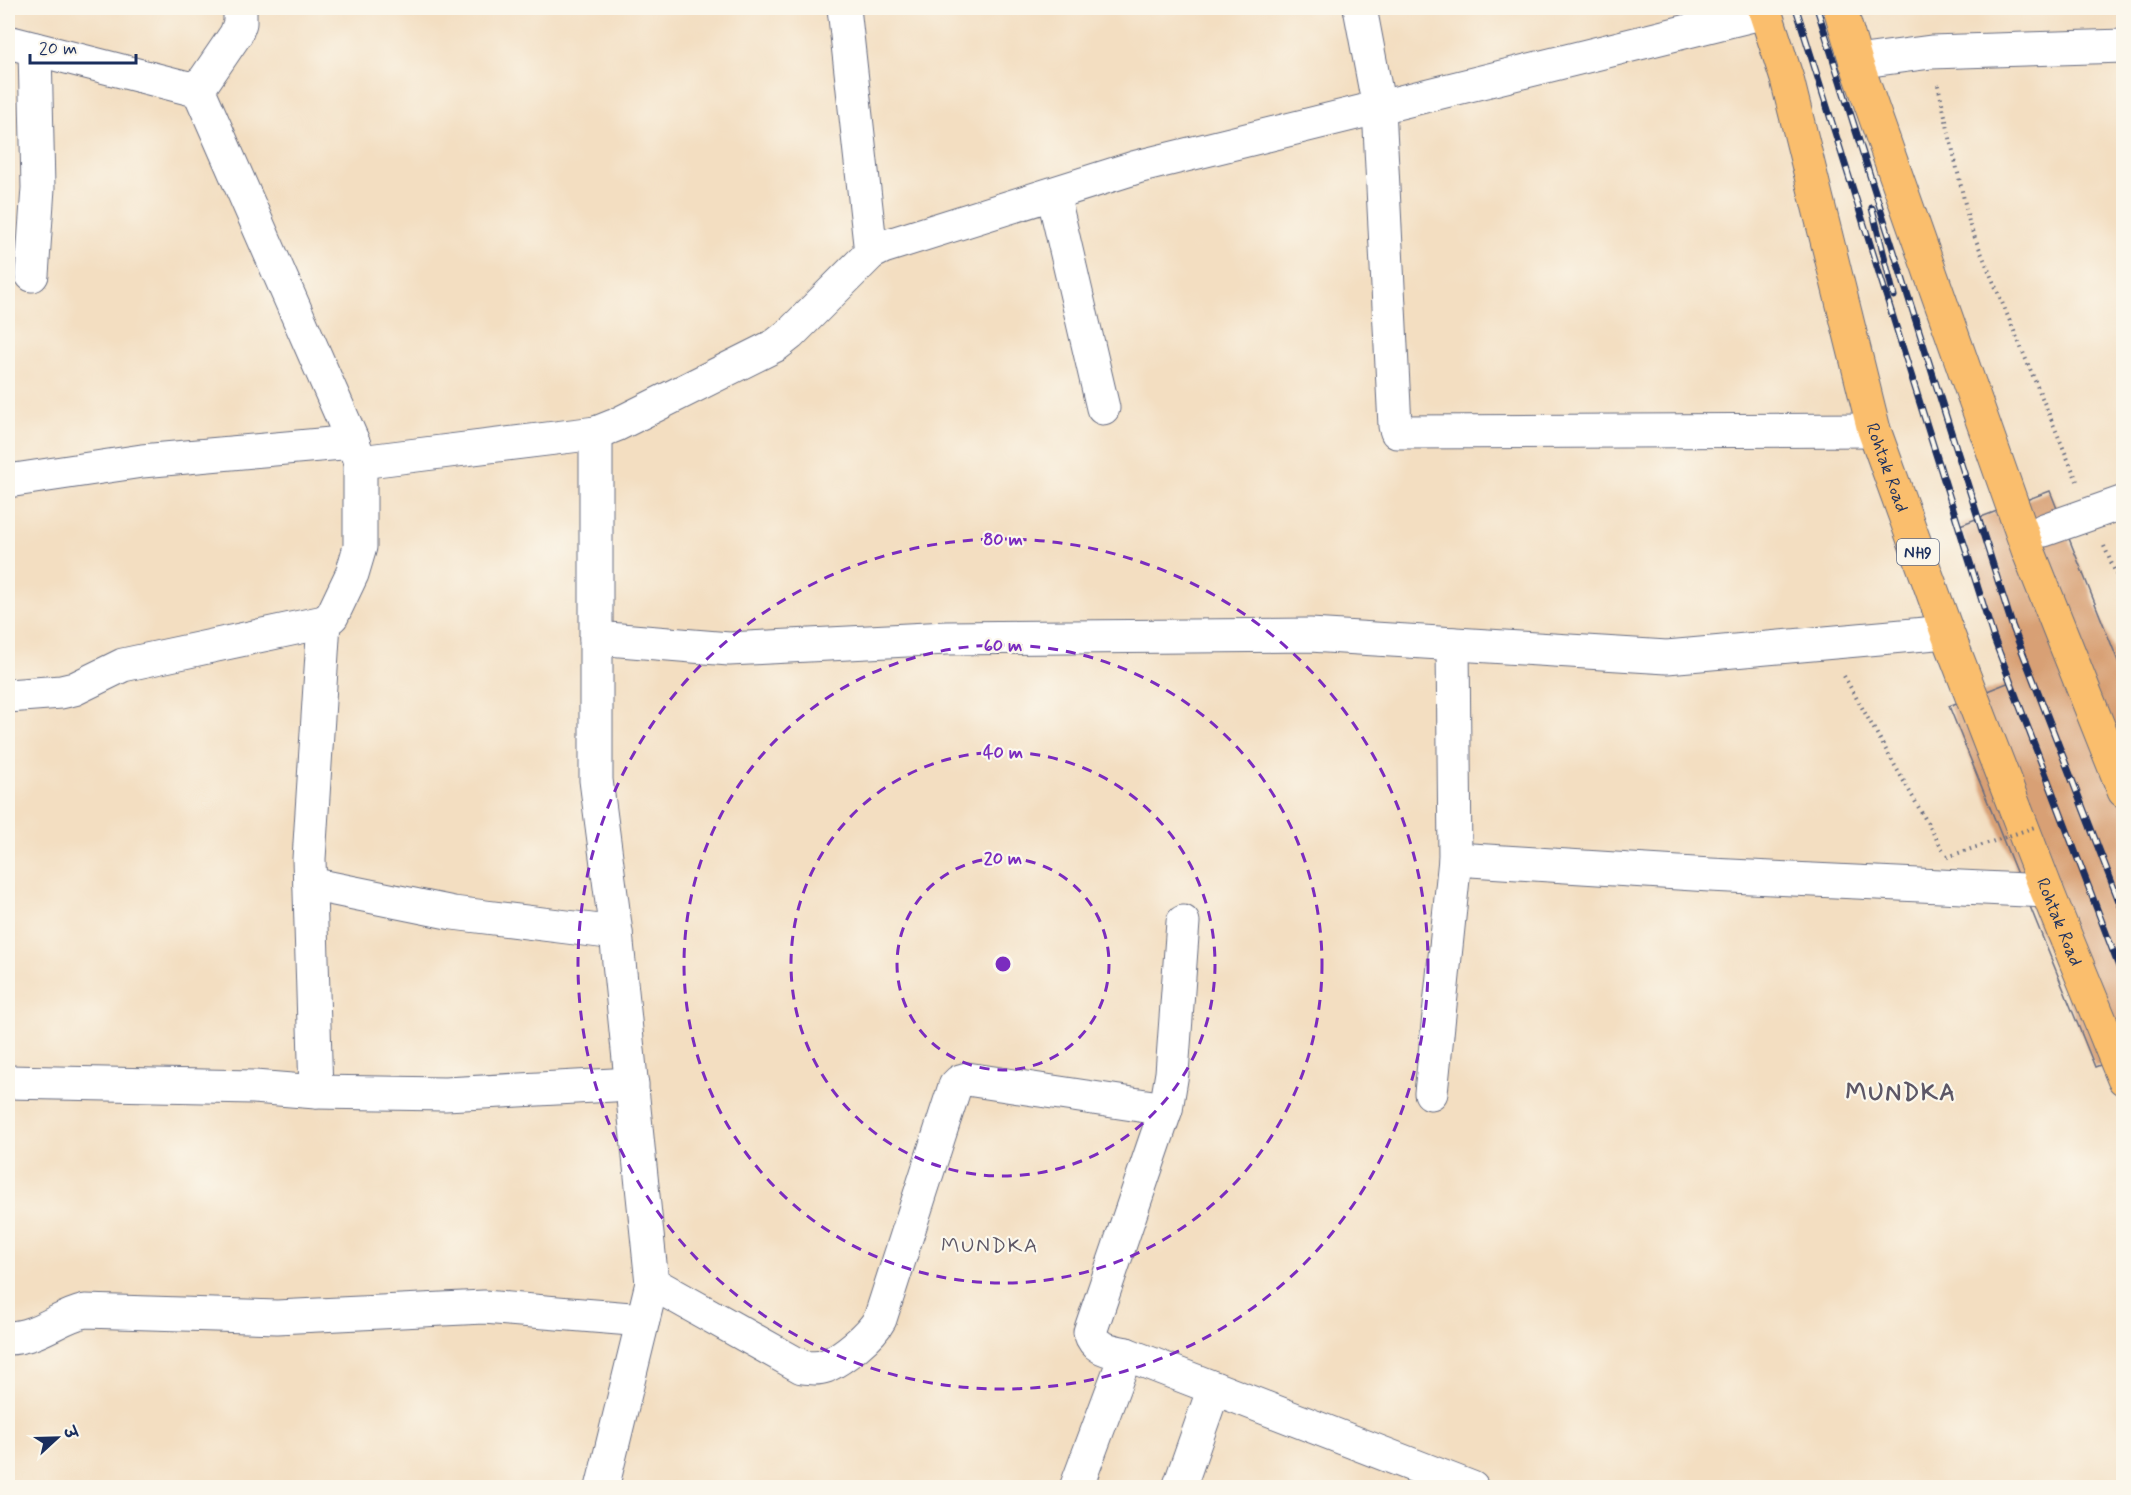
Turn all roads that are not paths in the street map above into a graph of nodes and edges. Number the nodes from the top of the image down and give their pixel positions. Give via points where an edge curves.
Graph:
1 (240, 8) edge
2 (844, 8) edge
3 (1360, 8) edge
4 (1840, 8) edge
5 (1765, 10) edge
6 (21, 46) edge
7 (2124, 46) edge
8 (1857, 62) junction
9 (197, 86) junction
10 (1379, 108) junction
11 (1053, 194) junction
12 (871, 252) junction
13 (32, 275) dead end
14 (1103, 408) dead end
15 (1874, 430) junction
16 (596, 433) junction
17 (356, 452) junction
18 (8, 481) edge
19 (2124, 502) edge
20 (2044, 530) dead end
21 (324, 622) junction
22 (1947, 632) junction
23 (596, 638) junction
24 (1453, 644) junction
25 (8, 696) edge
26 (2124, 791) edge
27 (1455, 859) junction
28 (310, 884) junction
29 (2047, 891) junction
30 (1183, 922) dead end
31 (616, 933) junction
32 (2124, 1079) edge
33 (8, 1082) edge
34 (632, 1084) junction
35 (316, 1092) junction
36 (1431, 1093) dead end
37 (1166, 1110) junction
38 (652, 1283) junction
39 (643, 1320) junction
40 (8, 1338) edge
41 (1126, 1354) junction
42 (1214, 1388) junction
43 (1422, 1478) edge
44 (602, 1488) edge
45 (1076, 1488) edge
46 (1179, 1488) edge
47 (1472, 1488) edge

1 - 9 street via 236,34
2 - 12 street
3 - 10 street
4 - 8 highway
5 - 10 street
5 - 15 highway, Rohtak Road / NH9 via 1787,79
6 - 9 street via 188,88
6 - 13 street via 38,188
7 - 8 street via 1931,52
8 - 26 highway via 2028,550
9 - 17 street
10 - 11 street via 1137,167
10 - 15 street via 1397,432
11 - 12 street
11 - 14 street
12 - 16 street via 776,345
15 - 22 highway, Rohtak Road / NH9
16 - 17 street
16 - 23 street
17 - 18 street via 142,461
17 - 21 street via 360,547 332,616
19 - 20 street
21 - 25 street via 123,665 68,690
21 - 28 street
22 - 24 street via 1667,657
22 - 29 highway, Rohtak Road / NH9
23 - 24 street via 729,649 947,639 1310,635
23 - 31 street via 596,780
24 - 27 street
27 - 29 street
27 - 36 street
28 - 31 street via 453,913
28 - 35 street
29 - 32 highway, Rohtak Road / NH9
30 - 37 street
31 - 34 street
33 - 35 street
34 - 35 street via 445,1094
34 - 38 street
37 - 38 street via 967,1078 960,1081 955,1086 880,1319 868,1337 825,1366 802,1367
37 - 41 street via 1090,1332 1101,1347
38 - 39 street
39 - 40 street via 484,1307 277,1317 85,1311 35,1334
39 - 44 street
41 - 42 street
41 - 45 street
42 - 43 street
42 - 46 street
43 - 47 street

